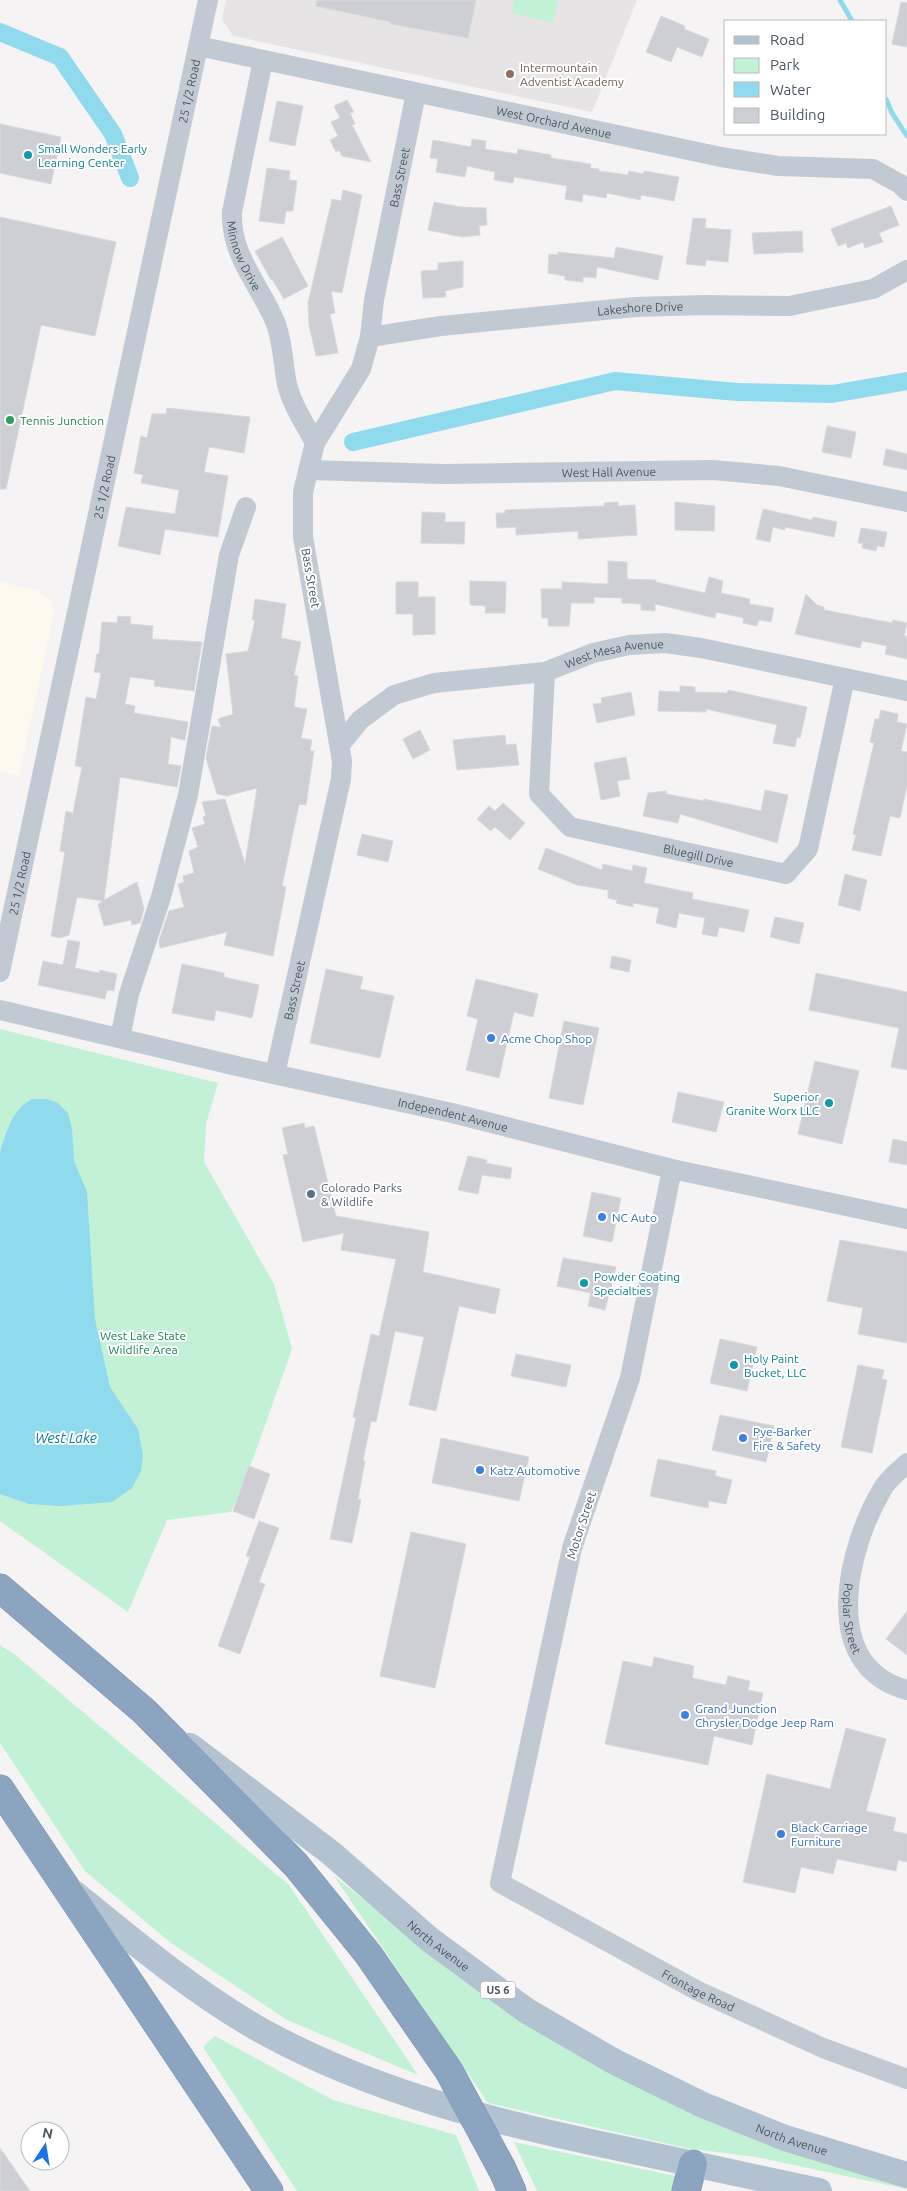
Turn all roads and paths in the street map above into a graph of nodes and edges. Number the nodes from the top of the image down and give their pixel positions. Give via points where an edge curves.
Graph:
1 (208, 0) edge
2 (198, 46) junction
3 (263, 60) junction
4 (416, 93) junction
5 (907, 191) edge
6 (907, 270) edge
7 (370, 337) junction
8 (315, 443) junction
9 (308, 470) junction
10 (907, 502) edge
11 (246, 506) dead end
12 (545, 672) junction
13 (845, 678) junction
14 (907, 691) edge
15 (340, 745) junction
16 (0, 972) edge
17 (0, 1010) edge
18 (120, 1038) junction
19 (274, 1074) junction
20 (672, 1169) junction
21 (907, 1219) edge
22 (907, 1463) edge
23 (0, 1588) edge
24 (898, 1688) edge
25 (144, 1710) junction
26 (0, 1789) edge
27 (500, 1883) joint
28 (64, 1885) junction
29 (907, 2079) edge
30 (693, 2164) junction
31 (907, 2175) edge
32 (507, 2180) edge
33 (269, 2191) edge
34 (686, 2191) edge
35 (819, 2191) edge

1 - 2 street, 25 1/2 Road
2 - 3 street, West Orchard Avenue
2 - 16 street, 25 1/2 Road
3 - 4 street, West Orchard Avenue
3 - 8 street, Minnow Drive via 232,225 243,264 276,325 288,386
4 - 5 street, West Orchard Avenue via 721,157 778,166 874,170
4 - 7 street, Bass Street via 374,300
6 - 7 street, Lakeshore Drive via 873,289 789,306 635,307 441,326
7 - 8 street, Bass Street via 361,369
8 - 9 street, Bass Street
9 - 10 street, West Hall Avenue via 444,474 713,470 779,476
9 - 15 street, Bass Street via 303,492 303,537
11 - 18 street via 229,555 188,794 161,897 129,994
12 - 13 street, West Mesa Avenue via 593,653 629,645 665,643
12 - 13 street, Bluegill Drive via 539,794 570,827 786,874 808,849
12 - 15 street, West Mesa Avenue via 434,683 394,695 360,720
13 - 14 street, West Mesa Avenue
15 - 19 street, Bass Street via 341,779
17 - 18 street, Independent Avenue
18 - 19 street, Independent Avenue
19 - 20 street, Independent Avenue via 452,1113
20 - 21 street, Independent Avenue
20 - 27 street, Motor Street via 630,1378 572,1548
22 - 24 street, Poplar Street via 884,1486 862,1530 849,1584 851,1639 867,1667
23 - 25 highway
25 - 31 main road, North Avenue / US 6 via 331,1853 429,1939 527,2011 615,2062 703,2105 784,2138
25 - 32 highway, bridge via 260,1827 331,1906 406,2006 449,2071
26 - 28 highway
27 - 29 street, Frontage Road via 698,1991 823,2048
28 - 30 main road via 147,1953 208,1996 262,2031 333,2065 400,2093 454,2110
28 - 33 highway
30 - 34 highway
30 - 35 main road

